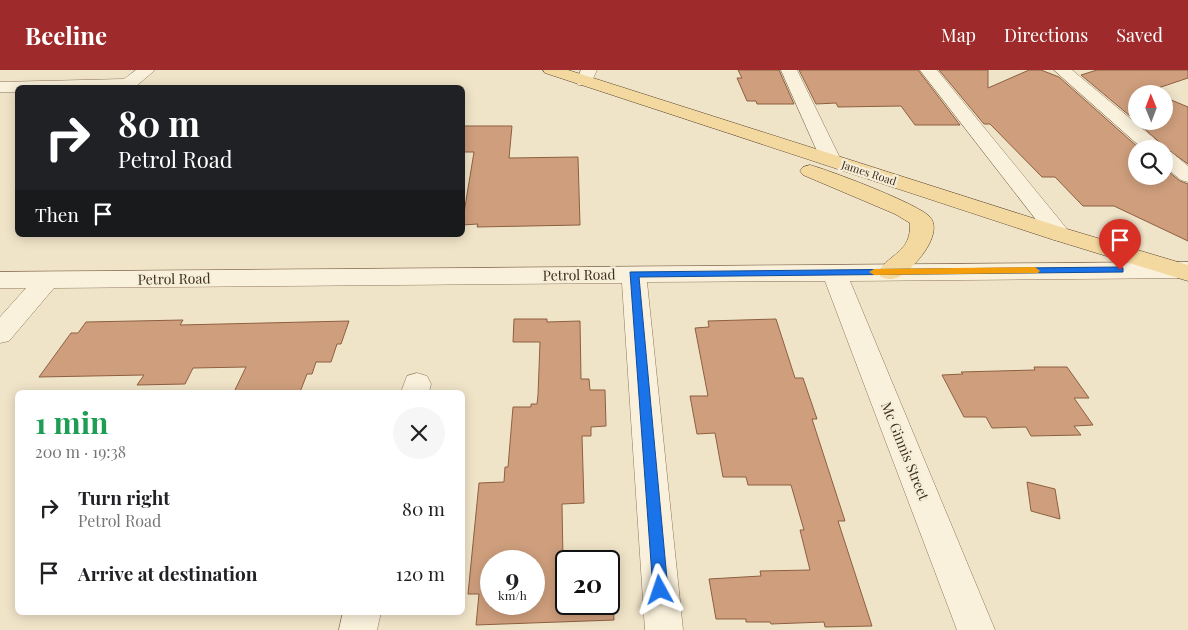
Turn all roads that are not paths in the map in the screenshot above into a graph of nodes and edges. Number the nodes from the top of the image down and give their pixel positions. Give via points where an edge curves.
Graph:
1 (147, 70) edge
2 (551, 70) edge
3 (789, 70) edge
4 (928, 70) edge
5 (1062, 70) edge
6 (587, 75) edge
7 (85, 85) edge
8 (0, 87) edge
9 (15, 87) edge
10 (732, 128) junction
11 (1144, 140) edge
12 (831, 160) junction
13 (1173, 164) edge
14 (1188, 176) edge
15 (1059, 234) junction
16 (1184, 271) edge
17 (834, 272) junction
18 (890, 272) junction
19 (634, 274) junction
20 (0, 280) edge
21 (47, 280) junction
22 (0, 334) edge
23 (361, 615) edge
24 (358, 630) edge
25 (664, 630) edge
26 (976, 630) edge

1 - 7 street via 128,84
2 - 6 main road, James Road
3 - 12 street
4 - 15 street
5 - 11 street
6 - 10 main road, James Road
8 - 9 street
10 - 12 main road, James Road
10 - 18 main road via 789,162 903,209 921,220 923,234 917,249
12 - 15 main road, James Road
13 - 14 street
15 - 16 main road, James Road
16 - 18 street, Petrol Road
17 - 18 street, Petrol Road
17 - 19 street, Petrol Road
17 - 26 street, Mc Ginnis Street
19 - 21 street, Petrol Road
19 - 25 street
20 - 21 street, Petrol Road
21 - 22 street
23 - 24 street

